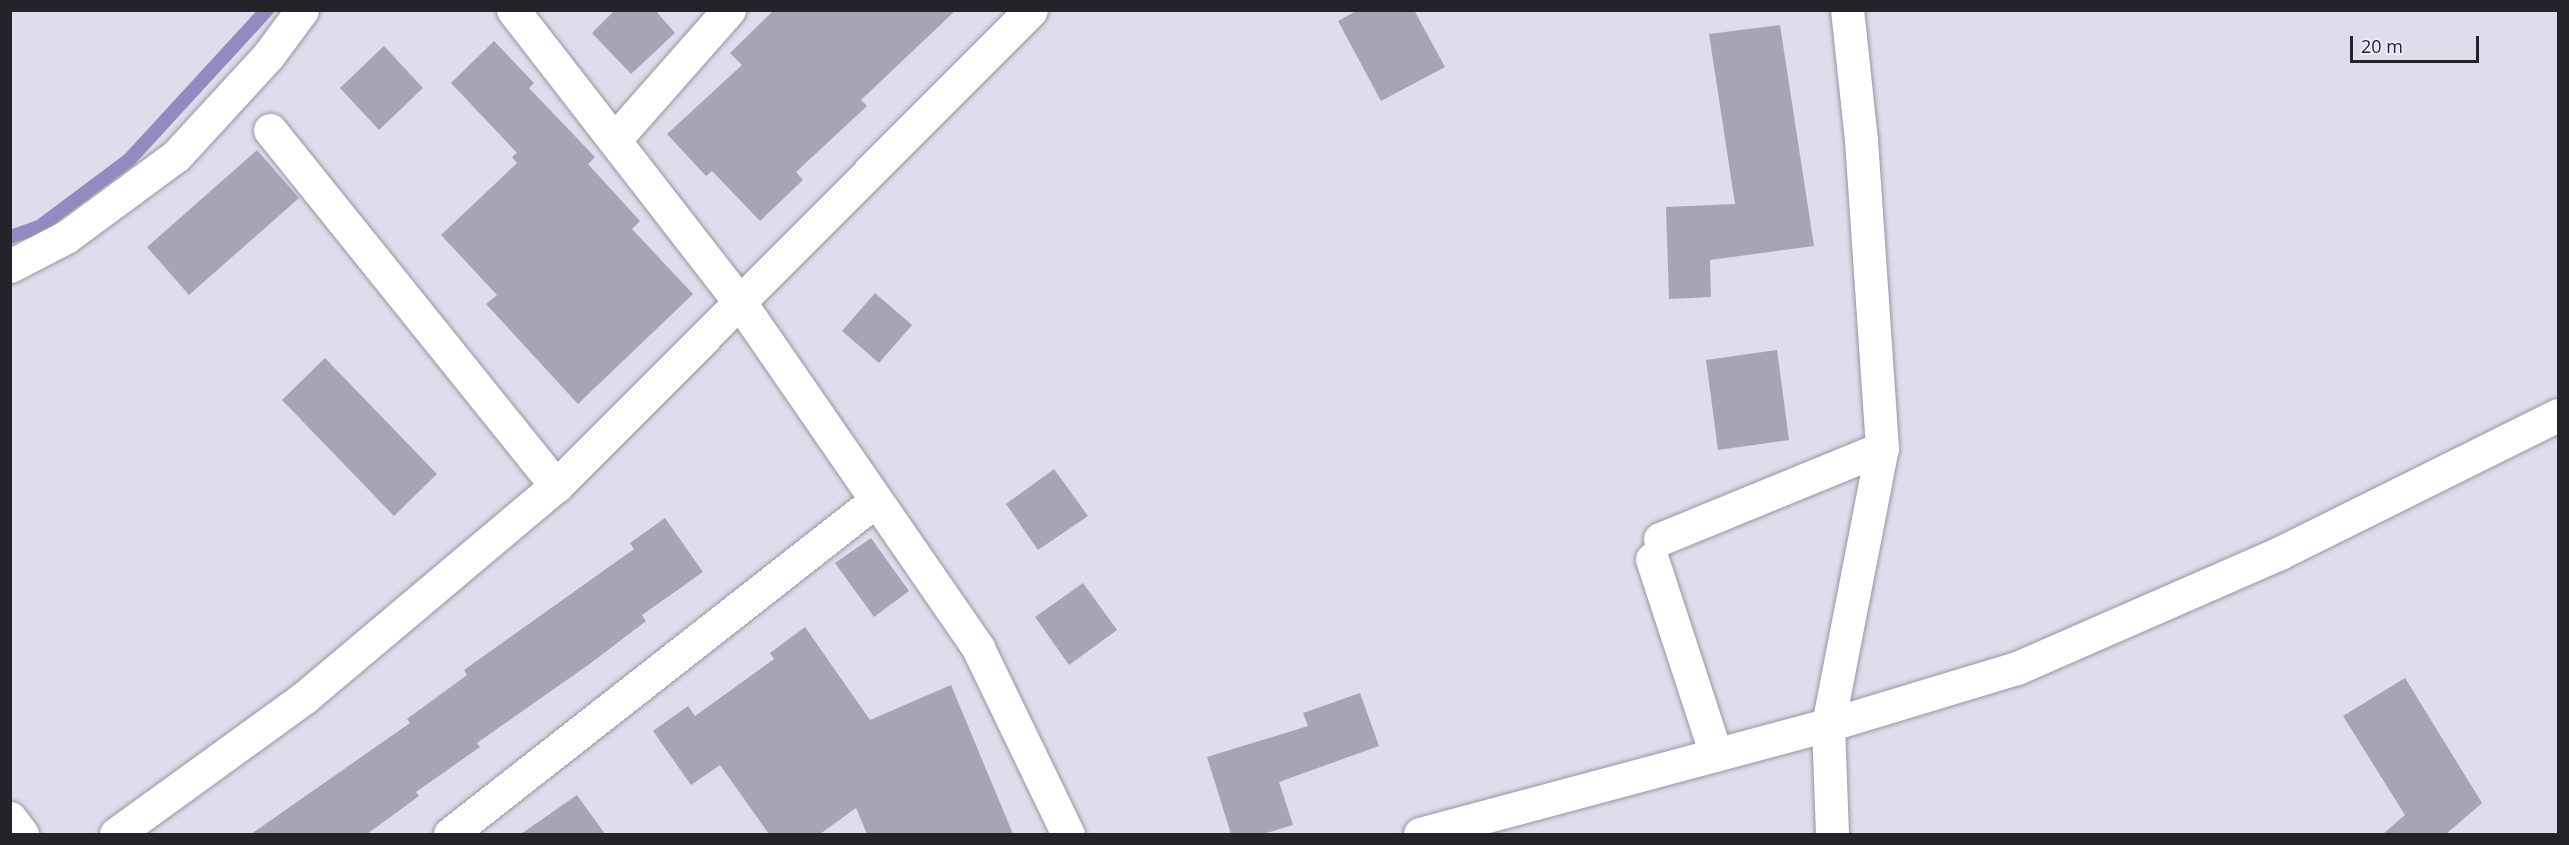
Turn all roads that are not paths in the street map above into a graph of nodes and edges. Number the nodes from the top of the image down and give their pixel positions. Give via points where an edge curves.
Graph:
1 (302, 10) edge
2 (513, 10) edge
3 (729, 10) edge
4 (1031, 10) edge
5 (1847, 10) edge
6 (270, 130) dead end
7 (616, 138) junction
8 (10, 266) edge
9 (741, 304) junction
10 (2559, 415) edge
11 (1882, 448) junction
12 (556, 486) junction
13 (875, 501) junction
14 (1828, 725) junction
15 (1716, 755) junction
16 (10, 818) edge
17 (22, 834) edge
18 (116, 834) edge
19 (450, 834) edge
20 (1068, 834) edge
21 (1420, 834) edge
22 (1832, 834) edge

1 - 8 street via 268,56 176,156 66,237
2 - 7 street
3 - 7 street
4 - 9 street
5 - 11 street via 1861,140
6 - 12 street
7 - 9 street
9 - 12 street
9 - 13 street
10 - 14 street via 2280,553 2018,668
11 - 14 street
11 - 15 street via 1656,549
12 - 18 street via 305,697
13 - 19 street
13 - 20 street via 978,648
14 - 15 street
14 - 22 street
15 - 21 street
16 - 17 street

